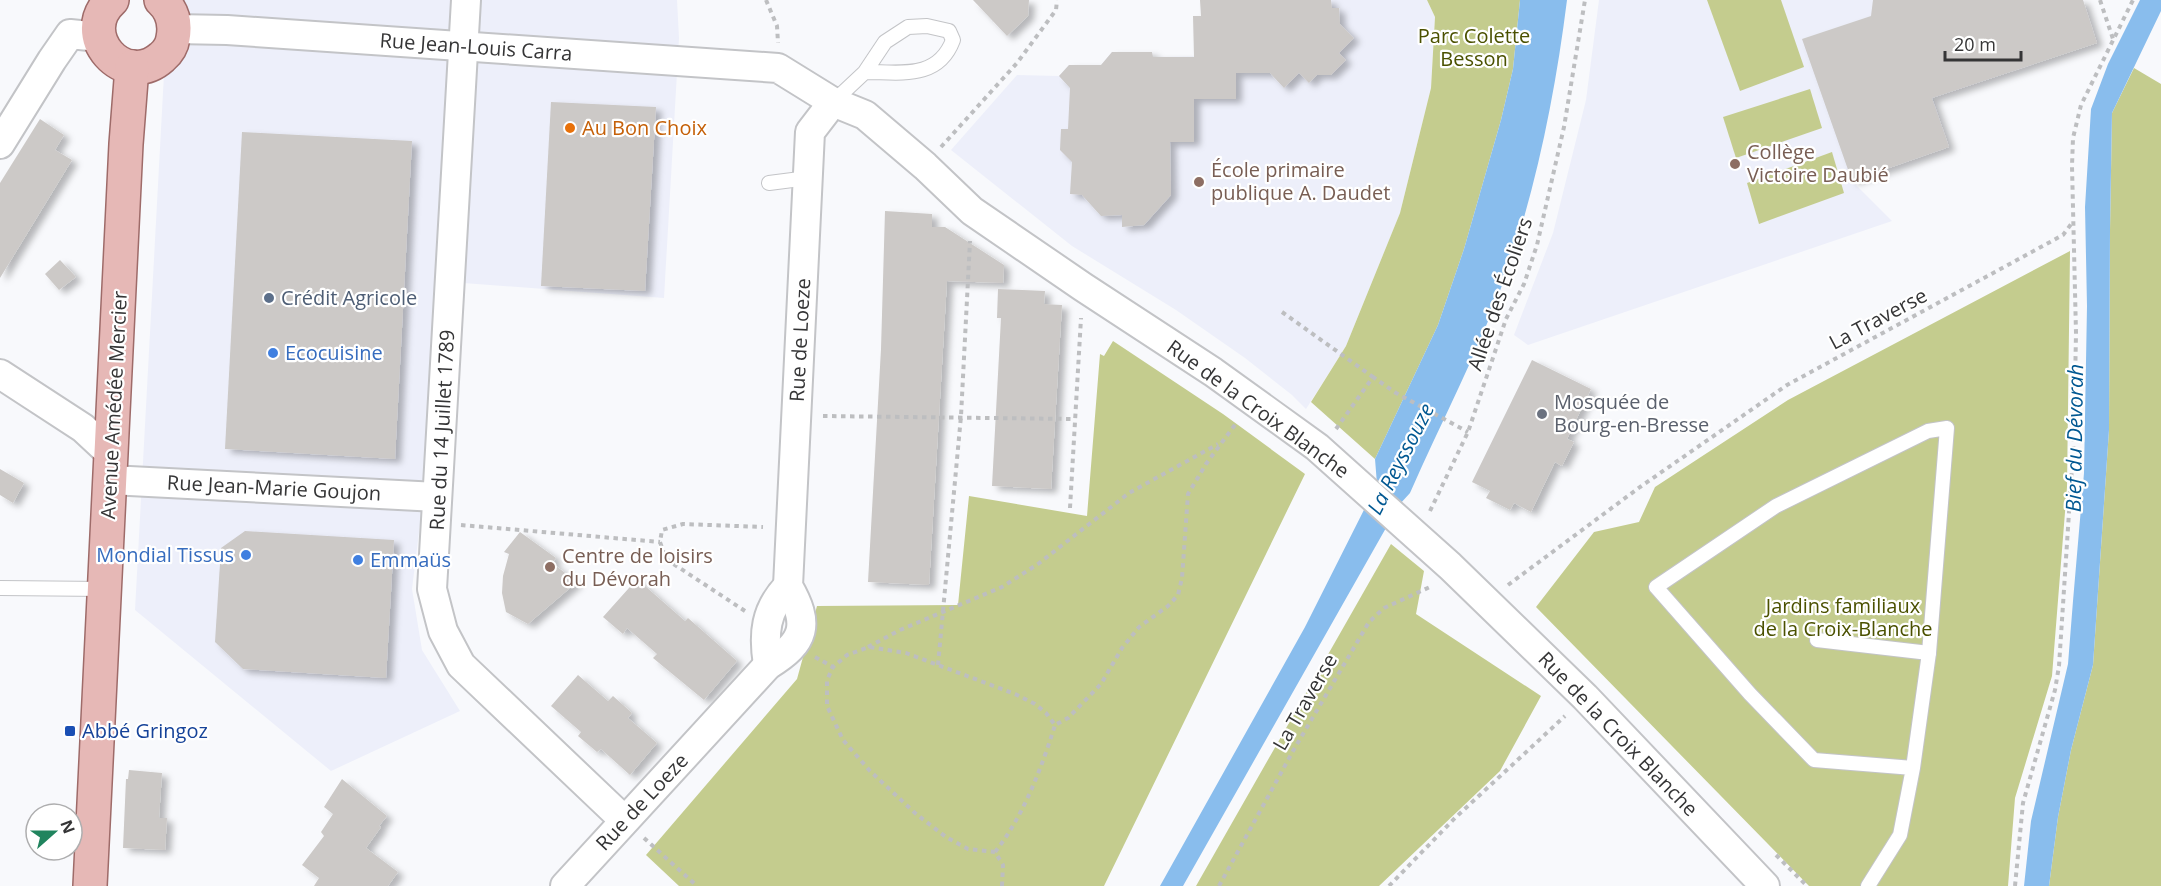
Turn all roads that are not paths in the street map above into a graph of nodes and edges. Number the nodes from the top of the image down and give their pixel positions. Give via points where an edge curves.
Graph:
1 (112, 0) edge
2 (466, 0) edge
3 (168, 14) edge
4 (99, 36) junction
5 (464, 46) junction
6 (132, 67) junction
7 (778, 68) joint
8 (865, 72) junction
9 (833, 102) junction
10 (0, 144) edge
11 (808, 178) junction
12 (769, 183) dead end
13 (0, 374) edge
14 (111, 467) junction
15 (437, 510) junction
16 (788, 586) junction
17 (0, 588) edge
18 (105, 589) junction
19 (1817, 640) dead end
20 (1929, 653) junction
21 (768, 665) junction
22 (1913, 768) junction
23 (624, 820) junction
24 (90, 886) edge
25 (565, 886) edge
26 (1765, 886) edge
27 (1869, 886) edge

1 - 4 main road via 101,14
2 - 5 street, Rue du 14 Juillet 1789
3 - 5 street, Rue Jean-Louis Carra via 227,30
3 - 6 main road via 173,41 167,53 151,64
4 - 6 main road via 111,57
4 - 10 street via 70,34
5 - 7 street, Rue Jean-Louis Carra
5 - 15 street, Rue du 14 Juillet 1789
6 - 14 main road, Avenue Amédée Mercier
7 - 9 street, Rue de la Croix Blanche
8 - 8 lane via 915,72 931,68 948,53 952,40 949,31 908,27 885,42
8 - 9 lane
9 - 11 street, Rue de Loeze via 810,132
9 - 26 street, Rue de la Croix Blanche via 865,115 972,211 1213,372 1317,447 1450,566 1585,697
11 - 12 lane
11 - 16 street, Rue de Loeze
13 - 14 street via 83,428
14 - 15 street, Rue Jean-Marie Goujon
14 - 18 main road, Avenue Amédée Mercier
15 - 23 street, Rue du 14 Juillet 1789 via 432,589 443,631 461,665
16 - 21 street via 770,611 766,624
16 - 21 street, Rue de Loeze via 800,606 798,642
17 - 18 lane
18 - 24 main road, Avenue Amédée Mercier
19 - 20 lane
20 - 22 lane
20 - 22 lane via 1947,428 1928,431 1776,506 1656,587 1814,760
21 - 23 street, Rue de Loeze
22 - 27 lane via 1900,835
23 - 25 street, Rue de Loeze

